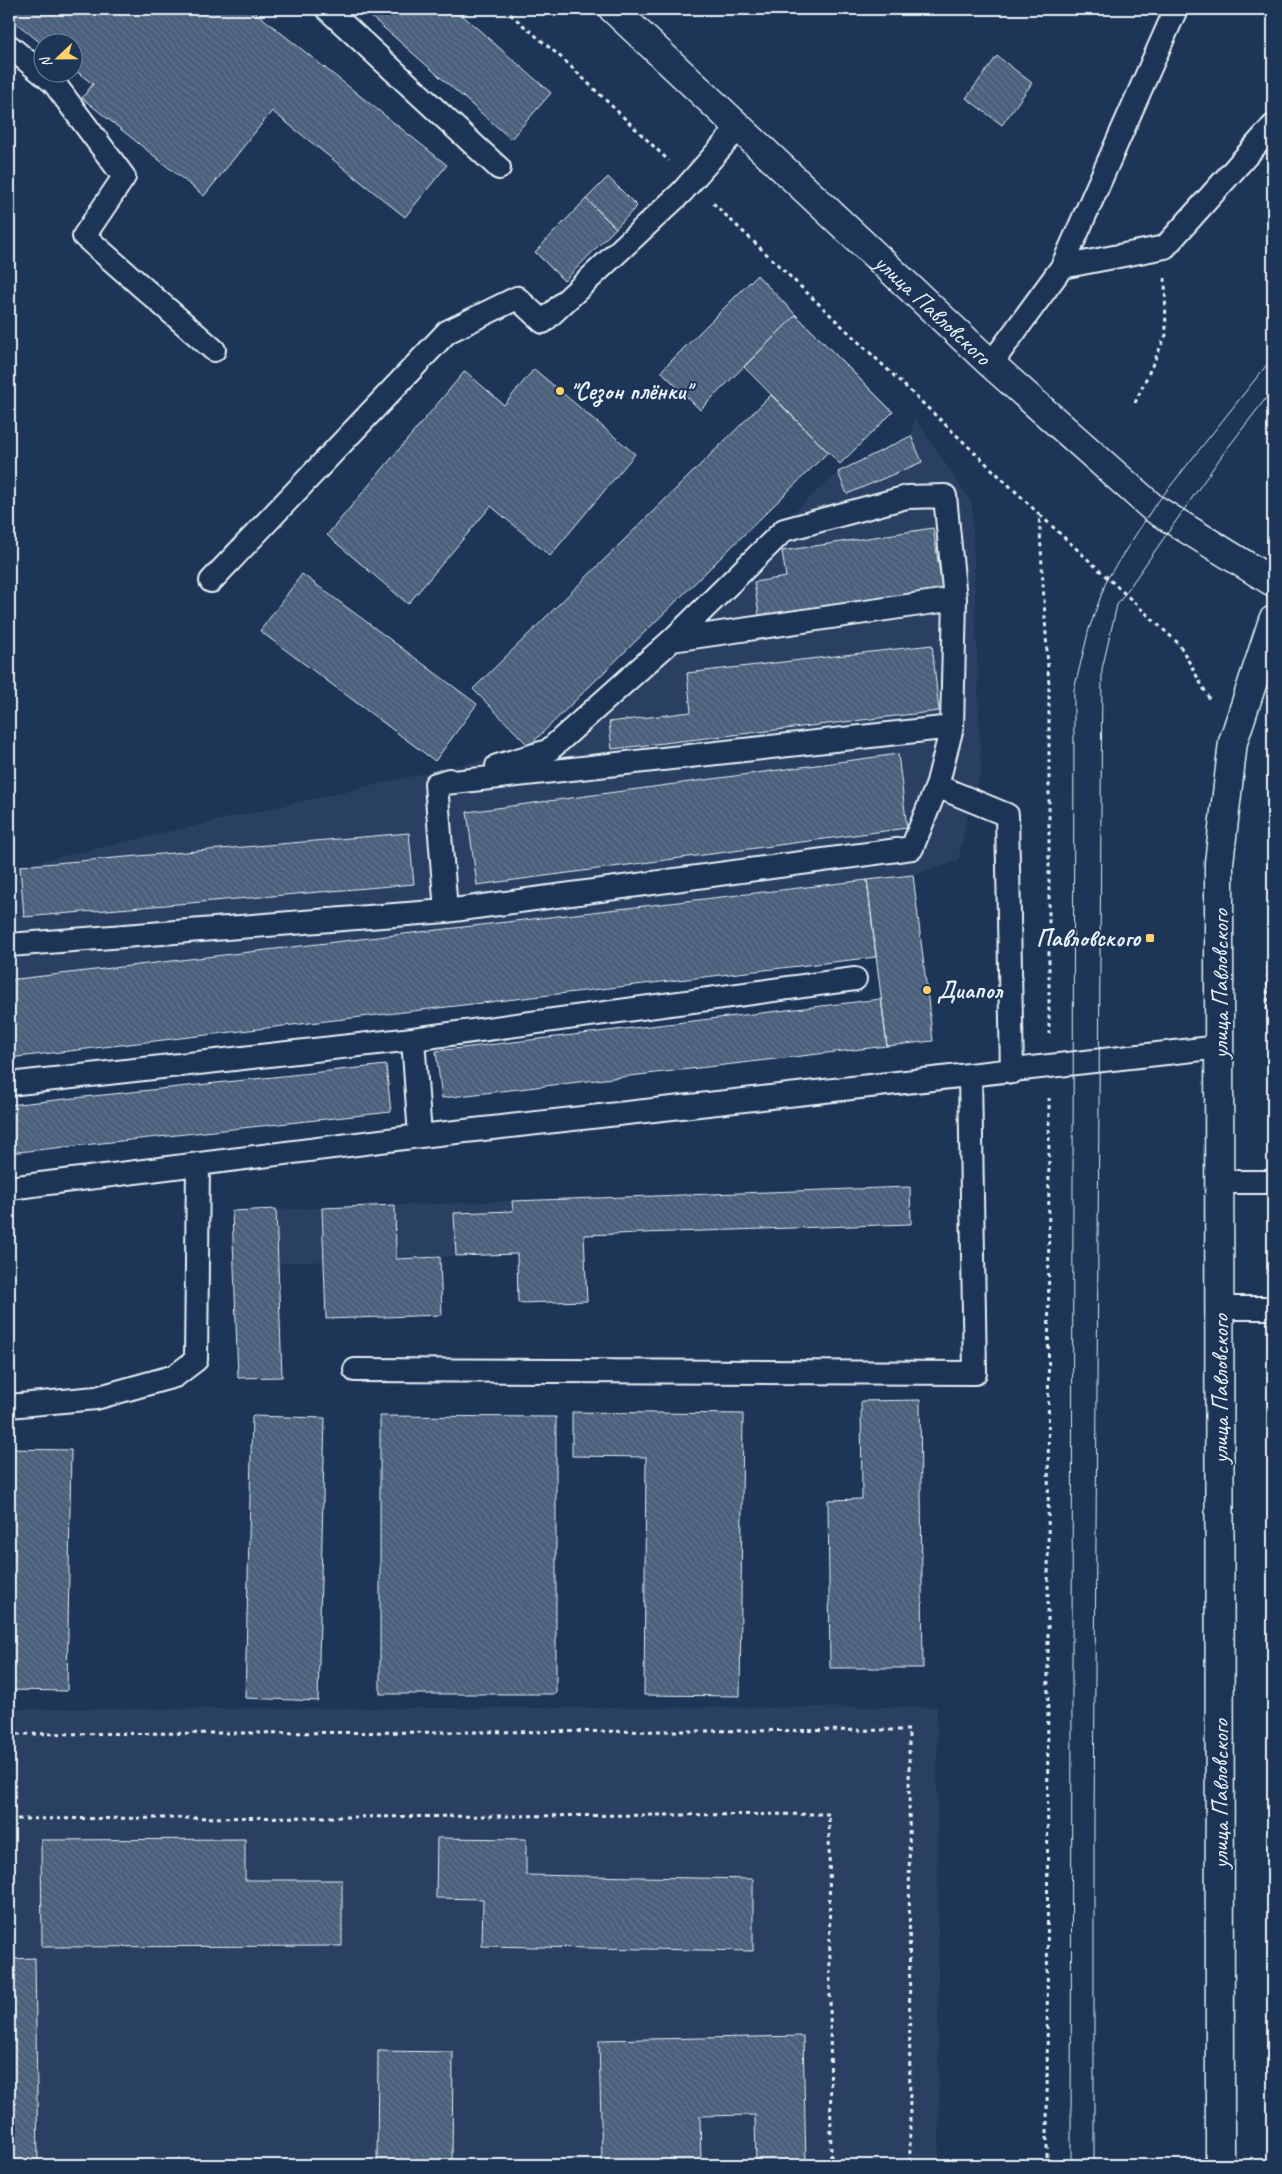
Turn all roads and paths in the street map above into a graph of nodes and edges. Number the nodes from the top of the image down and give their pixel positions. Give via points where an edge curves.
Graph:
1 (327, 9) edge
2 (504, 9) edge
3 (613, 9) edge
4 (1176, 9) edge
5 (9, 46) edge
6 (1273, 126) edge
7 (739, 127) junction
8 (499, 168) dead end
9 (690, 181) junction
10 (1165, 246) junction
11 (1062, 267) junction
12 (214, 350) dead end
13 (991, 364) junction
14 (1135, 403) dead end
15 (1039, 514) junction
16 (211, 581) dead end
17 (1273, 582) edge
18 (955, 599) junction
19 (1273, 620) edge
20 (672, 640) junction
21 (1210, 700) dead end
22 (952, 726) junction
23 (436, 784) junction
24 (937, 786) junction
25 (1273, 806) edge
26 (446, 910) junction
27 (9, 945) edge
28 (855, 979) dead end
29 (1267, 1010) dead end
30 (412, 1039) junction
31 (1220, 1048) junction
32 (1049, 1068) junction
33 (1012, 1072) junction
34 (970, 1076) junction
35 (9, 1084) edge
36 (420, 1136) junction
37 (198, 1164) junction
38 (1219, 1182) junction
39 (1273, 1182) edge
40 (9, 1188) edge
41 (1220, 1308) junction
42 (1273, 1308) edge
43 (356, 1370) dead end
44 (9, 1406) edge
45 (9, 1734) edge
46 (9, 1820) edge
47 (831, 2165) edge
48 (910, 2165) edge
49 (1048, 2165) edge
50 (1220, 2165) edge

1 - 8 lane
2 - 9 path via 563,59
3 - 7 street, улица Павловского
4 - 11 lane
5 - 12 lane via 54,83 124,177 84,236
6 - 10 lane
7 - 9 lane
7 - 13 street, улица Павловского
9 - 15 path
9 - 16 lane via 543,322 518,298 447,332
10 - 11 lane
10 - 14 path via 1166,335
11 - 13 lane
13 - 17 street, улица Павловского via 1153,508
15 - 21 path via 1179,644
15 - 32 path via 1049,686
18 - 20 lane
18 - 20 lane via 945,496 906,497 784,530
18 - 22 lane
19 - 31 street, улица Павловского via 1233,742 1220,863
20 - 23 lane via 548,751
22 - 23 lane
22 - 24 lane
23 - 26 lane
24 - 26 lane via 912,848
24 - 33 lane via 1007,815
25 - 29 path
26 - 27 lane
28 - 30 lane
30 - 35 lane
30 - 36 lane
31 - 32 lane
31 - 38 street, улица Павловского
32 - 33 lane
32 - 49 path
33 - 34 lane
34 - 36 lane
34 - 43 lane via 975,1372
36 - 37 lane
37 - 40 lane
37 - 44 lane via 196,1360 175,1376 96,1398
38 - 39 lane
38 - 41 street, улица Павловского
41 - 42 lane
41 - 50 street, улица Павловского
45 - 48 path via 909,1730
46 - 47 path via 829,1814

